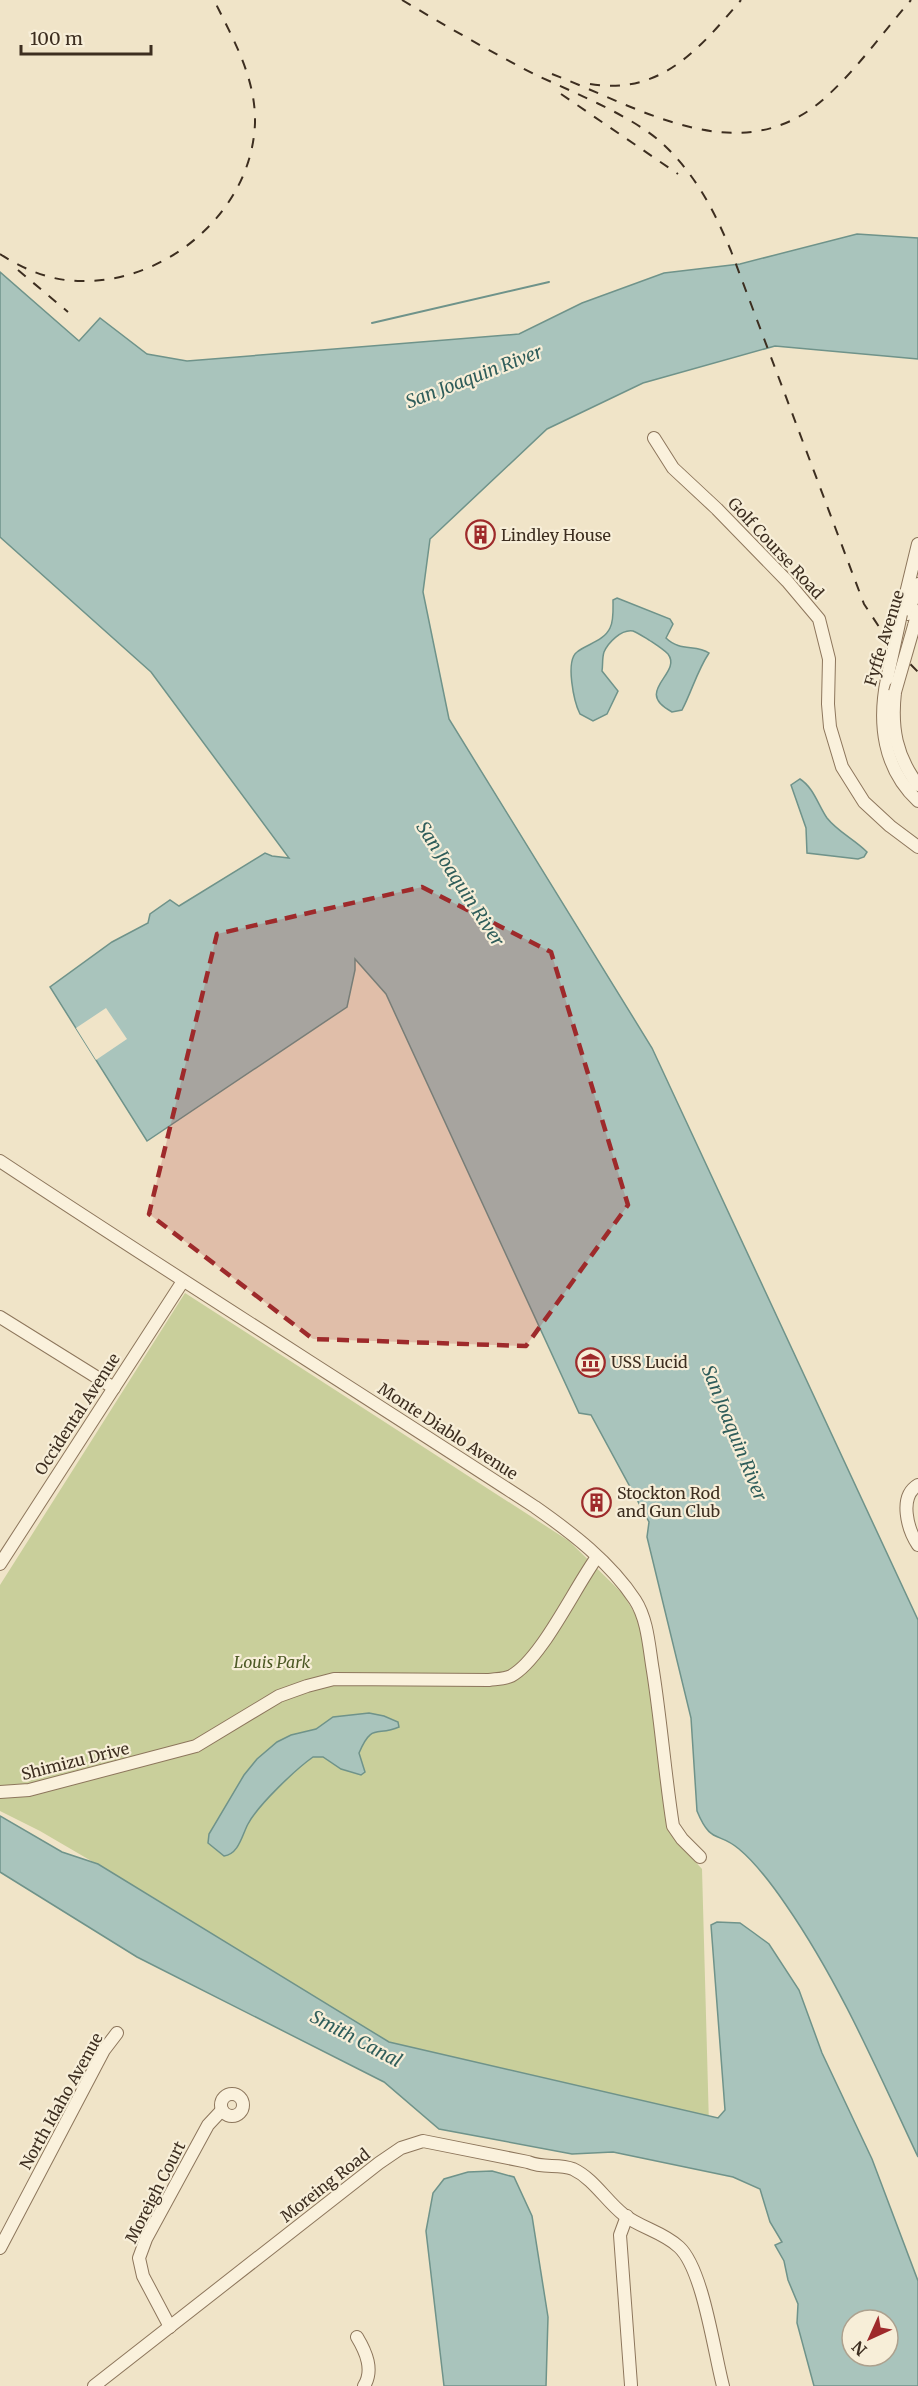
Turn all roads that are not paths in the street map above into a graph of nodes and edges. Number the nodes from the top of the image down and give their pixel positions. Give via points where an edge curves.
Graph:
1 (654, 438) dead end
2 (918, 544) edge
3 (918, 584) edge
4 (918, 611) edge
5 (907, 620) junction
6 (889, 685) junction
7 (918, 785) edge
8 (918, 801) edge
9 (918, 847) edge
10 (0, 1161) edge
11 (183, 1281) junction
12 (0, 1317) edge
13 (114, 1388) junction
14 (918, 1485) edge
15 (918, 1545) edge
16 (597, 1557) junction
17 (0, 1564) edge
18 (0, 1792) edge
19 (700, 1857) dead end
20 (117, 2033) dead end
21 (222, 2110) dead end
22 (627, 2217) junction
23 (0, 2248) edge
24 (170, 2327) junction
25 (357, 2337) dead end
26 (631, 2385) edge
27 (94, 2386) edge
28 (364, 2386) edge
29 (723, 2386) edge

1 - 9 street, Golf Course Road via 667,461 780,573 819,619 829,659 830,727 842,767 864,802
2 - 5 street
3 - 5 street, Fyffe Avenue
4 - 5 street, Fyffe Avenue
5 - 6 street, Fyffe Avenue, bridge
5 - 6 street, bridge
6 - 7 street, Fyffe Avenue via 896,742 902,761
6 - 8 street, Fyffe Avenue via 882,704 884,740 897,774
10 - 11 street, Monte Diablo Avenue
11 - 13 street, Occidental Avenue
11 - 16 street, Monte Diablo Avenue via 534,1507
12 - 13 street
13 - 17 street, Occidental Avenue
14 - 15 street via 912,1489 907,1512
16 - 18 street, Shimizu Drive via 537,1652 509,1677 353,1678 316,1683 279,1696 196,1746 29,1790
16 - 19 street, Monte Diablo Avenue via 636,1601 644,1621 673,1826
20 - 23 street, North Idaho Avenue via 104,2050
21 - 24 street, Moreigh Court via 208,2125 139,2258
22 - 24 street, Moreing Road via 584,2175 570,2168 540,2167 434,2142 414,2142 379,2163
22 - 26 street via 620,2235
22 - 29 street, Moreing Road via 674,2242 690,2262
24 - 27 street, Moreing Road
25 - 28 street via 368,2365

